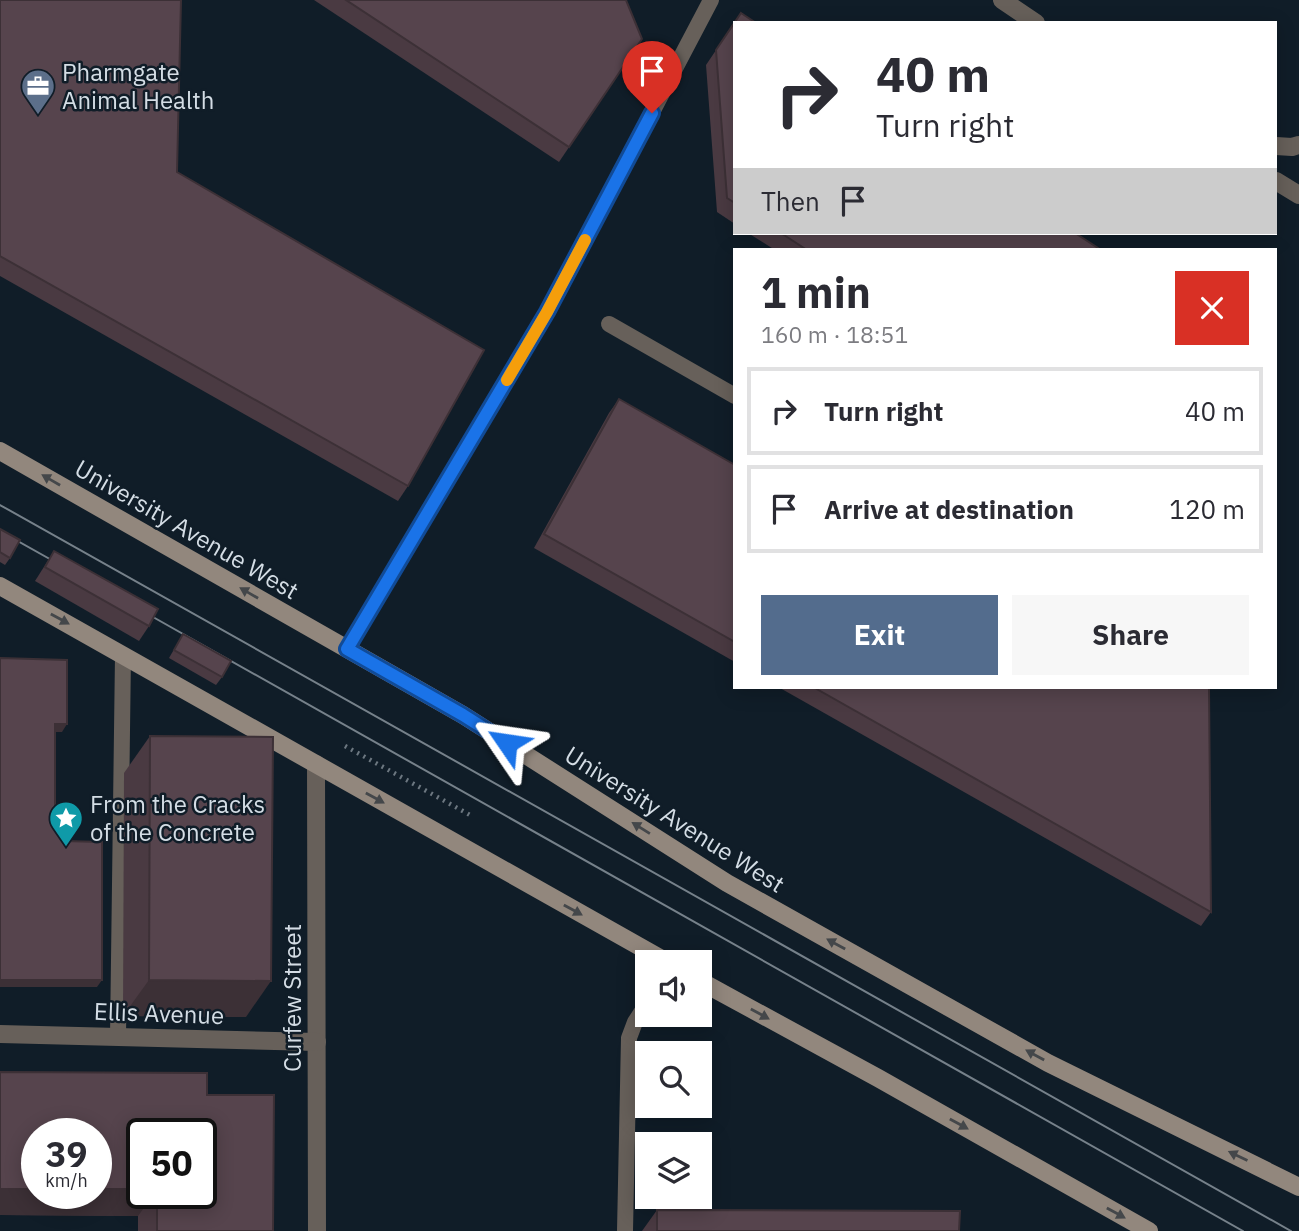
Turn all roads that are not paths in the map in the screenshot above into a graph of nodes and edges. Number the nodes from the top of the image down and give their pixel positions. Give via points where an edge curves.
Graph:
1 (711, 0) edge
2 (1002, 0) edge
3 (1033, 21) edge
4 (1299, 145) edge
5 (1277, 146) edge
6 (1277, 182) edge
7 (1299, 195) edge
8 (609, 324) dead end
9 (733, 395) edge
10 (0, 451) edge
11 (0, 586) edge
12 (347, 649) junction
13 (123, 655) junction
14 (316, 764) junction
15 (646, 950) edge
16 (712, 988) edge
17 (635, 1022) edge
18 (0, 1034) edge
19 (118, 1036) junction
20 (317, 1042) junction
21 (1299, 1187) edge
22 (317, 1231) edge
23 (625, 1231) edge
24 (1149, 1231) edge

1 - 12 lane via 547,312
2 - 3 street
4 - 5 street
6 - 7 street
8 - 9 lane
12 -> 10 main road, University Avenue West
11 -> 13 main road
21 -> 12 main road, University Avenue West via 1048,1063 727,883 463,715
13 - 14 main road
13 - 19 lane
14 -> 15 main road
14 - 20 street, Curfew Street
16 -> 24 main road
17 - 23 lane via 629,1038
18 - 19 street, Ellis Avenue
19 - 20 street, Ellis Avenue
20 - 22 street, Curfew Street

